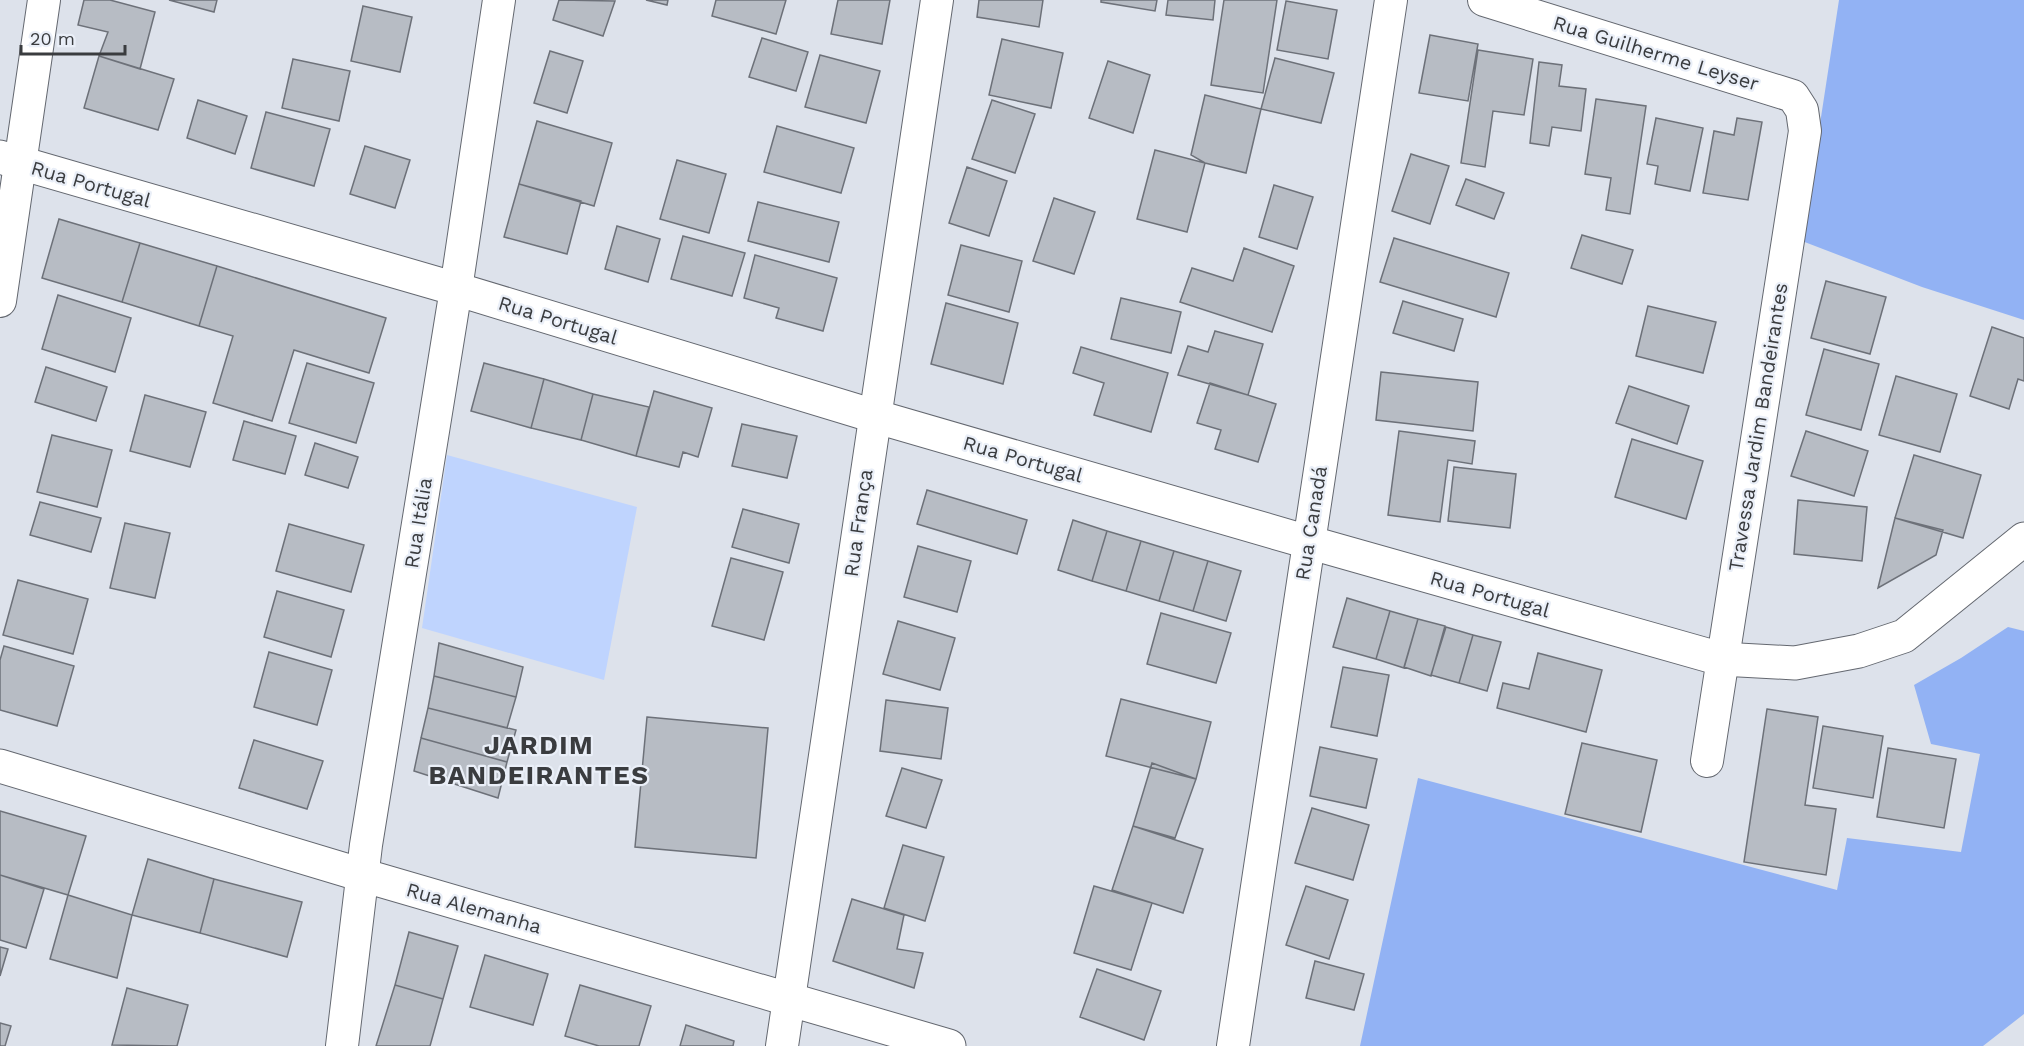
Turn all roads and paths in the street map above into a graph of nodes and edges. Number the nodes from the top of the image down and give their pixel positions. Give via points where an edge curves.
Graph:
1 (44, 0) edge
2 (499, 0) edge
3 (937, 0) edge
4 (1391, 0) edge
5 (1484, 0) edge
6 (1793, 96) joint
7 (10, 160) edge
8 (456, 289) junction
9 (0, 301) edge
10 (874, 416) junction
11 (2024, 538) edge
12 (1308, 542) junction
13 (1721, 659) junction
14 (1707, 761) dead end
15 (0, 766) edge
16 (362, 875) junction
17 (789, 1000) junction
18 (342, 1046) edge
19 (782, 1046) edge
20 (949, 1046) edge
21 (1233, 1046) edge

1 - 7 street
2 - 8 street, Rua Itália
3 - 10 street, Rua França
4 - 12 street, Rua Canadá
5 - 6 street, Rua Guilherme Leyser
6 - 13 street, Travessa Jardim Bandeirantes via 1802,110 1804,131
7 - 8 street, Rua Portugal
7 - 9 street
8 - 10 street, Rua Portugal
8 - 16 street, Rua Itália
10 - 12 street, Rua Portugal
10 - 17 street, Rua França
11 - 13 street, Rua Portugal via 1904,636 1859,651 1795,663
12 - 13 street, Rua Portugal
12 - 21 street, Rua Canadá
13 - 14 street, Travessa Jardim Bandeirantes
15 - 16 street, Rua Alemanha
16 - 17 street, Rua Alemanha
16 - 18 street, Rua Itália
17 - 19 street, Rua França
17 - 20 street, Rua Alemanha

